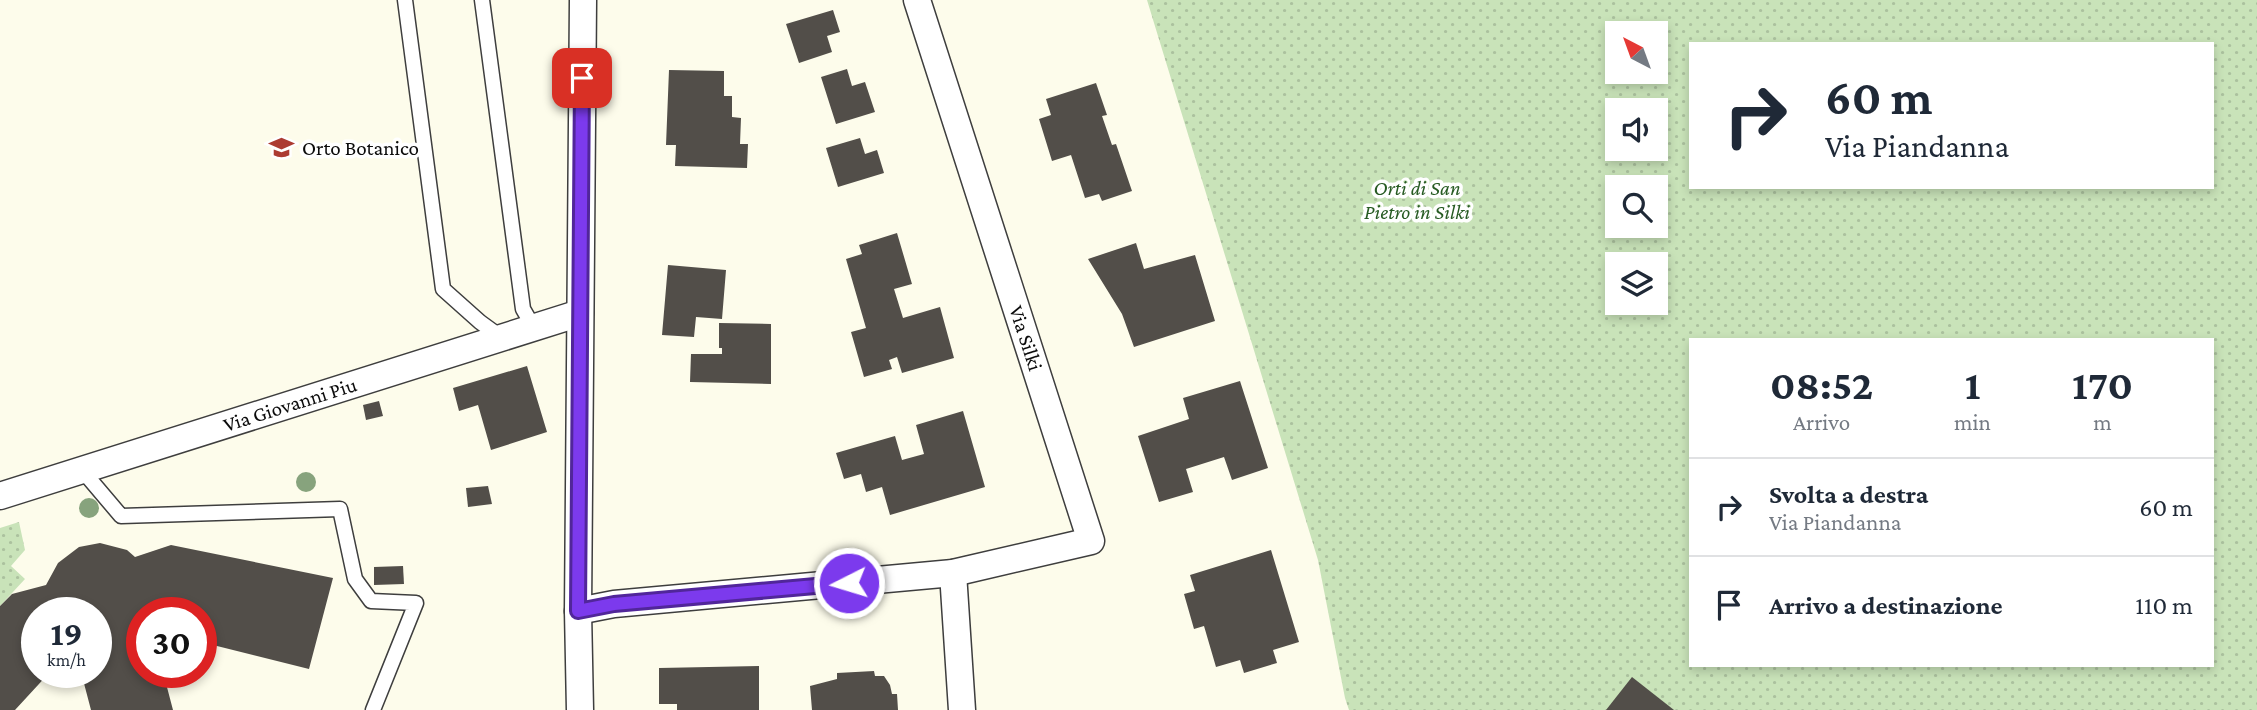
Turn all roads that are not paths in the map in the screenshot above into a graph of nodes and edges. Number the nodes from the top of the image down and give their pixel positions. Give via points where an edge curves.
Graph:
1 (405, 0) edge
2 (482, 0) edge
3 (583, 0) edge
4 (917, 0) edge
5 (580, 313) junction
6 (534, 328) junction
7 (502, 338) junction
8 (82, 470) junction
9 (0, 496) edge
10 (953, 573) junction
11 (578, 611) junction
12 (373, 710) edge
13 (580, 710) edge
14 (962, 710) edge

1 - 7 lane via 443,289
2 - 6 lane via 523,309
3 - 5 street
4 - 10 street, Via Silki via 1091,541
5 - 6 street, Via Giovanni Piu
5 - 11 street
6 - 7 street, Via Giovanni Piu
7 - 8 street, Via Giovanni Piu
8 - 9 street, Via Giovanni Piu
8 - 12 lane via 121,516 340,509 355,579 371,601 415,603
10 - 11 street, Via Silki
10 - 14 street
11 - 13 street

